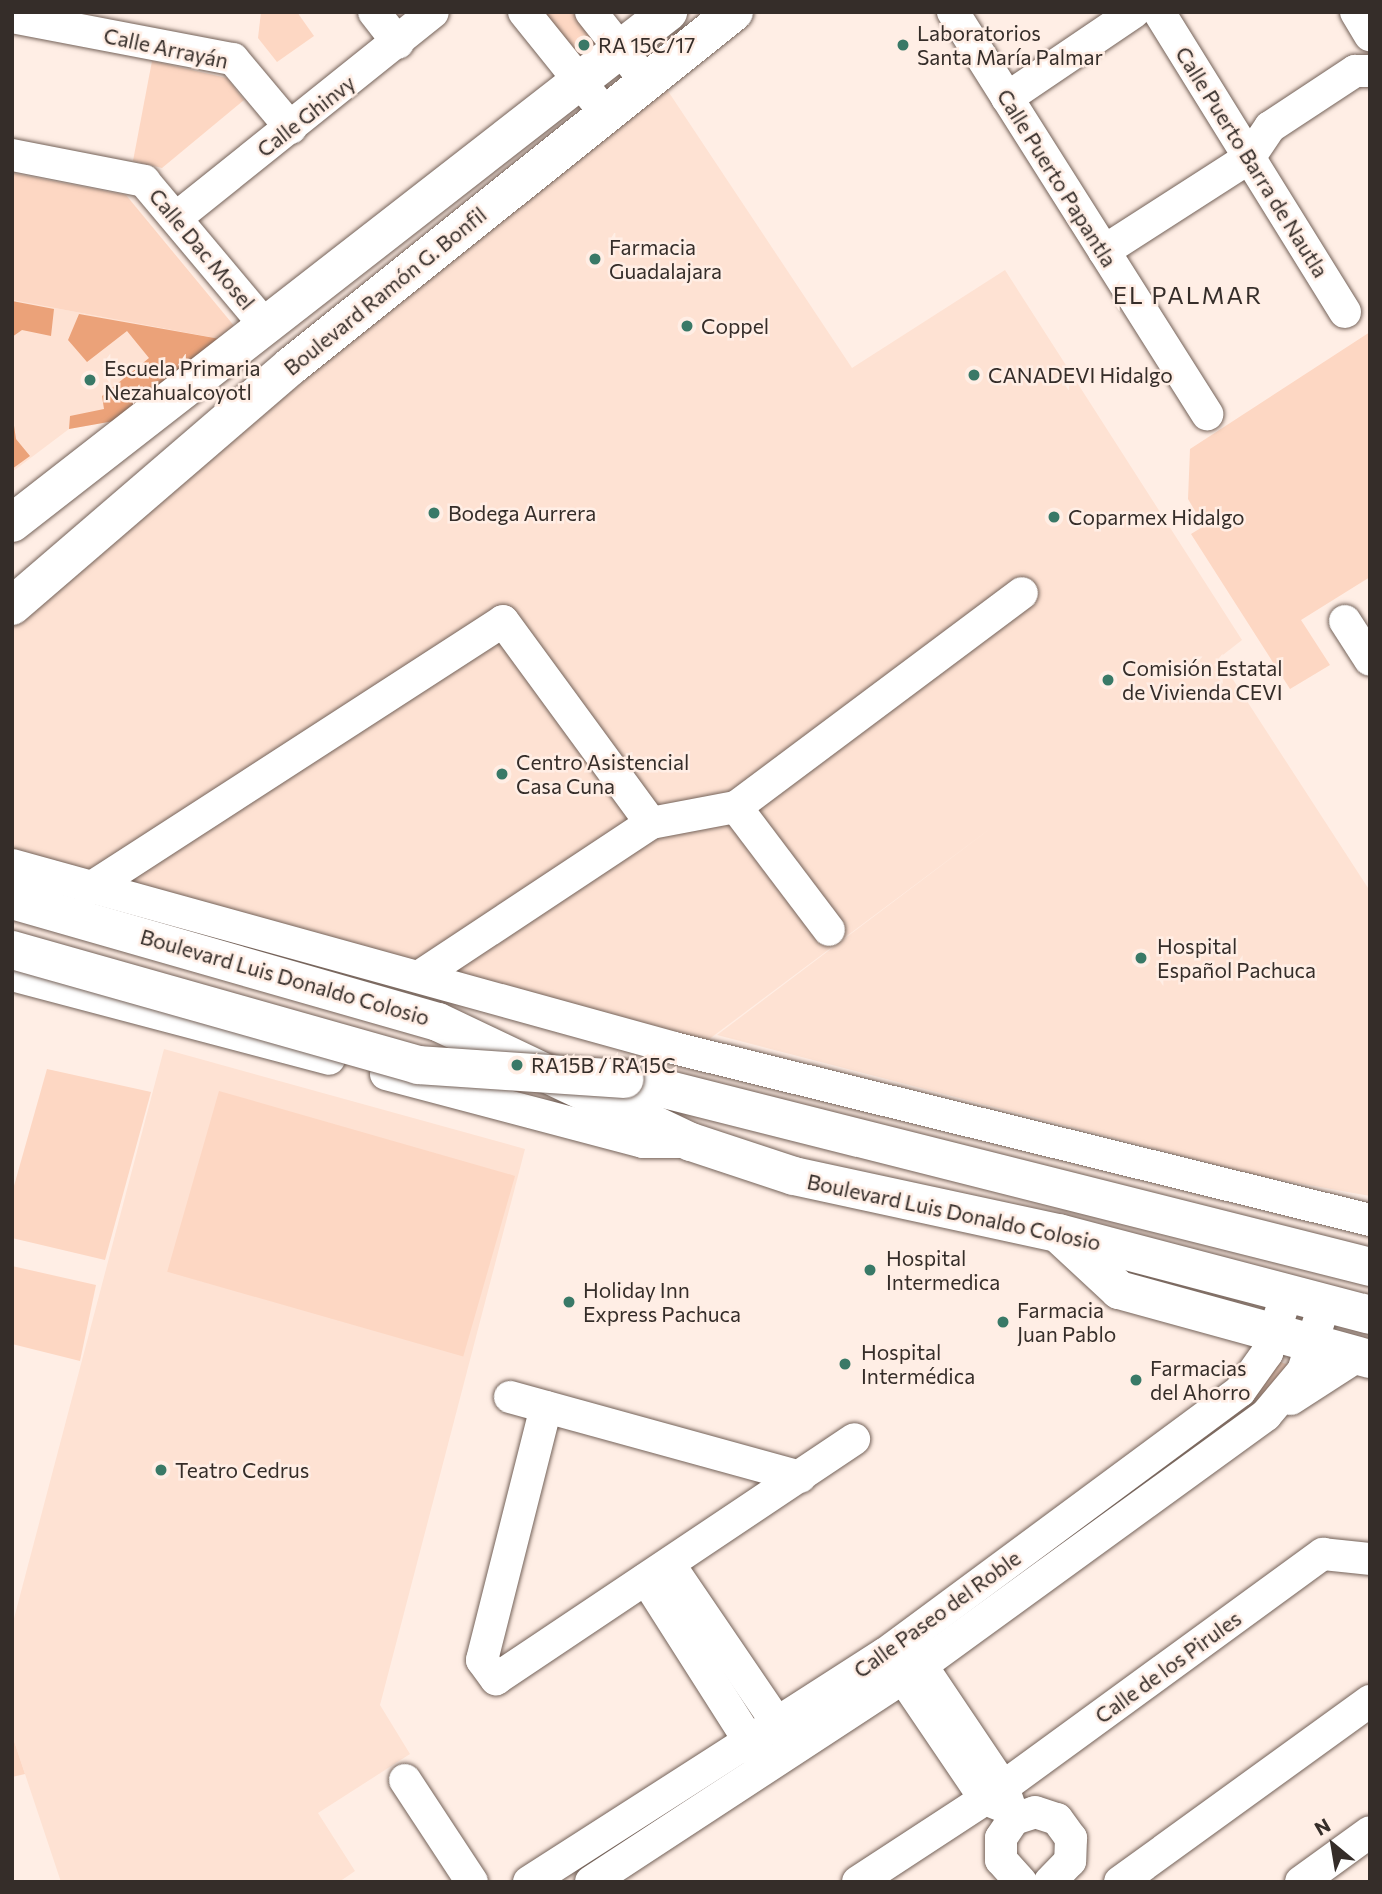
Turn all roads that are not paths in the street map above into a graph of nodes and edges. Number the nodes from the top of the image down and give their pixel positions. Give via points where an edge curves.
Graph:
1 (374, 12) edge
2 (433, 12) edge
3 (524, 12) edge
4 (591, 12) edge
5 (667, 12) edge
6 (734, 12) edge
7 (953, 12) edge
8 (1134, 12) edge
9 (1159, 12) edge
10 (1356, 12) edge
11 (12, 17) edge
12 (1370, 35) edge
13 (398, 43) junction
14 (621, 48) junction
15 (1370, 71) edge
16 (579, 80) junction
17 (645, 82) junction
18 (1007, 98) junction
19 (606, 114) junction
20 (291, 128) junction
21 (512, 133) junction
22 (12, 155) edge
23 (1249, 158) junction
24 (176, 218) junction
25 (1104, 251) junction
26 (1345, 312) dead end
27 (264, 324) junction
28 (1207, 414) dead end
29 (153, 483) junction
30 (12, 523) edge
31 (12, 541) edge
32 (12, 576) edge
33 (1022, 593) dead end
34 (12, 606) edge
35 (1345, 621) dead end
36 (1370, 660) edge
37 (736, 807) junction
38 (651, 823) junction
39 (12, 864) edge
40 (89, 889) junction
41 (12, 900) edge
42 (829, 930) dead end
43 (12, 950) edge
44 (12, 975) edge
45 (420, 976) junction
46 (691, 1142) junction
47 (1370, 1220) edge
48 (1058, 1233) junction
49 (1370, 1267) edge
50 (1288, 1291) junction
51 (1325, 1302) junction
52 (1370, 1315) edge
53 (1295, 1336) junction
54 (1364, 1357) edge
55 (510, 1397) dead end
56 (546, 1407) junction
57 (1266, 1415) junction
58 (855, 1439) dead end
59 (800, 1477) junction
60 (1370, 1559) edge
61 (657, 1572) junction
62 (904, 1659) junction
63 (716, 1661) junction
64 (1370, 1701) edge
65 (786, 1737) junction
66 (759, 1755) junction
67 (405, 1780) dead end
68 (1002, 1803) junction
69 (1370, 1832) edge
70 (1054, 1881) edge
71 (472, 1882) edge
72 (529, 1882) edge
73 (591, 1882) edge
74 (858, 1882) edge
75 (1021, 1882) edge
76 (1120, 1882) edge
77 (1301, 1882) edge

1 - 13 street
2 - 13 street, Calle Ghinvy
3 - 16 street
4 - 14 street
5 - 14 main road
6 - 17 main road, Boulevard Ramón G. Bonfil
7 - 18 street, Calle Puerto Papantla
8 - 18 street
9 - 23 street, Calle Puerto Barra de Nautla
10 - 12 street
11 - 20 street, Calle Arrayán via 233,59
13 - 20 street, Calle Ghinvy
14 - 16 main road
14 - 17 street
15 - 23 street via 1355,71 1270,127
16 - 19 street
16 - 21 main road
17 - 19 main road, Boulevard Ramón G. Bonfil
18 - 25 street, Calle Puerto Papantla
19 - 29 main road, Boulevard Ramón G. Bonfil
20 - 24 street, Calle Ghinvy
21 - 27 main road
21 - 31 main road via 447,206
22 - 24 street, Calle Dac Mosel via 144,181
23 - 25 street
23 - 26 street, Calle Puerto Barra de Nautla
24 - 27 street, Calle Dac Mosel
25 - 28 street, Calle Puerto Papantla
27 - 30 main road
29 - 32 main road
29 - 34 main road, Boulevard Ramón G. Bonfil
33 - 37 street
35 - 36 street
37 - 38 street
37 - 42 street
38 - 40 street via 502,621
38 - 45 street
39 - 40 street
40 - 45 street
41 - 46 main road, Boulevard Luis Donaldo Colosio, bridge via 438,1023
43 - 49 main road, Boulevard Luis Donaldo Colosio, bridge via 418,1065 625,1079
44 - 46 street via 643,1142
45 - 47 street via 674,1048
46 - 48 main road, Boulevard Luis Donaldo Colosio via 794,1176
48 - 50 main road, Boulevard Luis Donaldo Colosio
48 - 53 main road via 1119,1290
50 - 51 main road, Boulevard Luis Donaldo Colosio
50 - 53 street, Calle Paseo del Roble
51 - 52 main road, Boulevard Luis Donaldo Colosio
51 - 53 street, Calle Paseo del Roble
53 - 54 main road
53 - 57 street, Calle Paseo del Roble via 1290,1393
53 - 62 street, Calle Paseo del Roble via 1240,1391
54 - 57 street
55 - 56 street
56 - 59 street
56 - 61 street via 482,1660 496,1679
57 - 62 street, Calle Paseo del Roble
58 - 59 street
59 - 61 street
60 - 68 street, Calle de los Pirules via 1334,1550
61 - 63 street
62 - 65 street, Calle Paseo del Roble
62 - 68 street
63 - 65 street
63 - 66 street
64 - 76 street
65 - 66 street, Calle Paseo del Roble
66 - 72 street, Calle Paseo del Roble
66 - 73 street, Calle Paseo del Roble
67 - 71 street
68 - 70 street via 1047,1814 1066,1827 1072,1849
68 - 74 street, Calle de los Pirules
68 - 75 street via 999,1849 1006,1870
69 - 77 street

